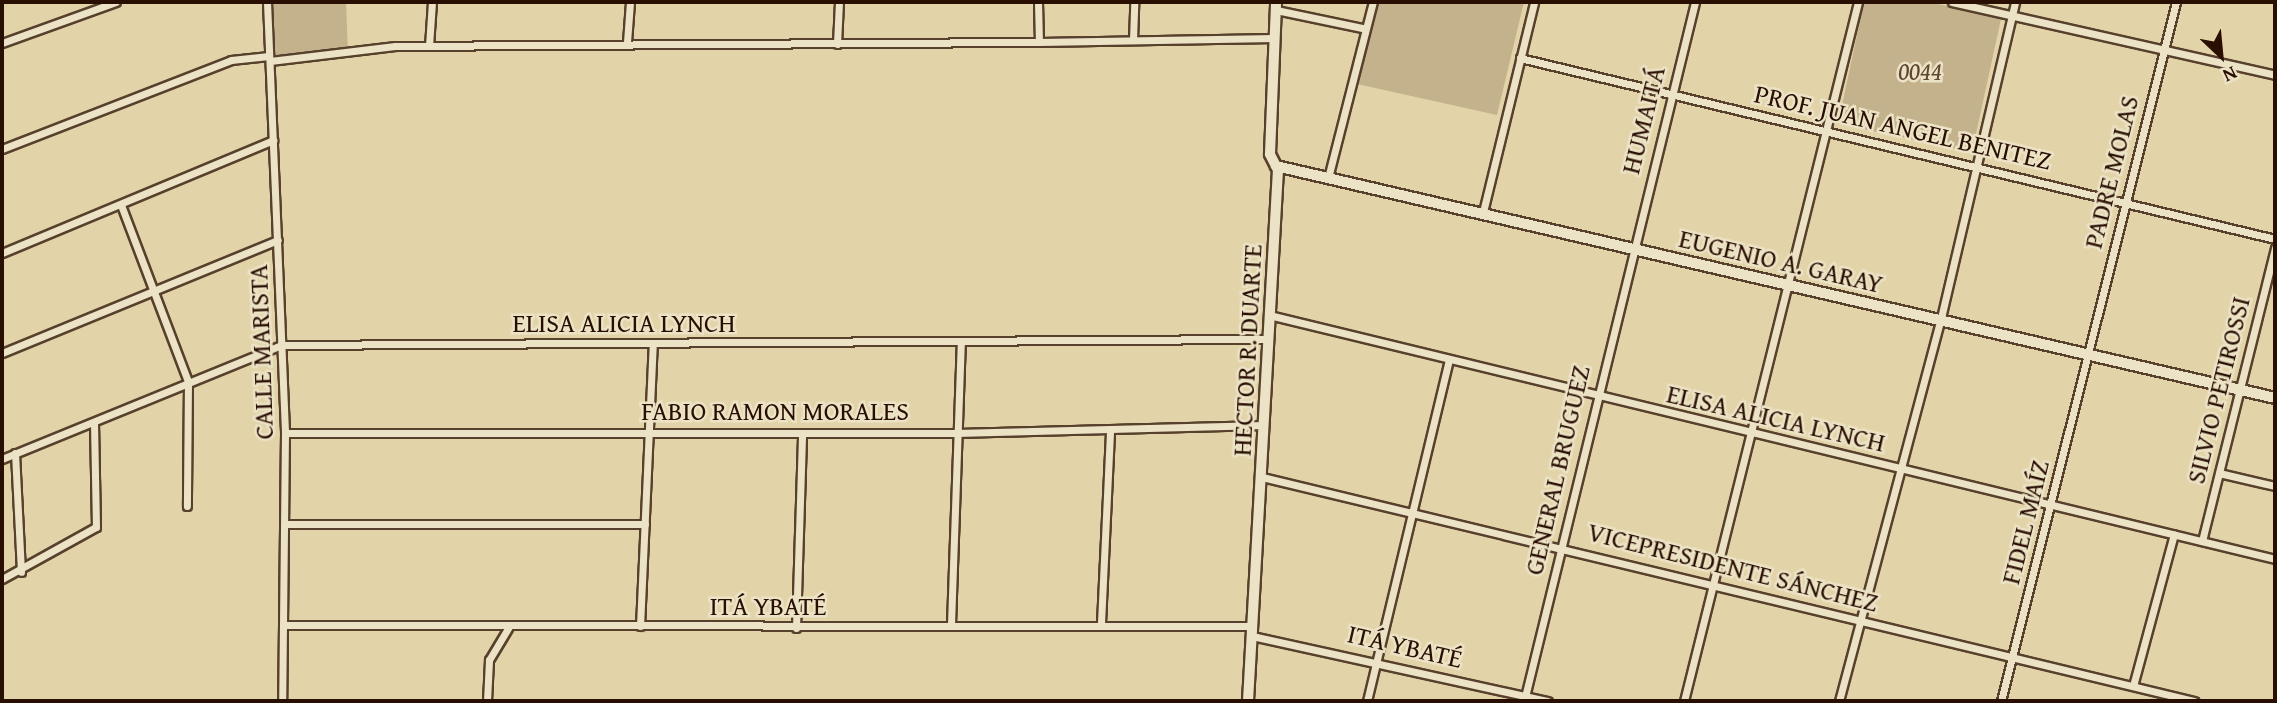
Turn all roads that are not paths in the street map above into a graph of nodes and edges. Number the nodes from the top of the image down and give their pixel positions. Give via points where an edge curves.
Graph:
1 (116, 2) edge
2 (267, 2) edge
3 (432, 2) edge
4 (630, 2) edge
5 (839, 2) edge
6 (1038, 2) edge
7 (1134, 2) edge
8 (1373, 2) edge
9 (1534, 2) edge
10 (1695, 2) edge
11 (1858, 2) edge
12 (1952, 2) edge
13 (2015, 2) edge
14 (2176, 2) edge
15 (1276, 6) edge
16 (2012, 14) junction
17 (1362, 29) junction
18 (1275, 38) junction
19 (1133, 40) junction
20 (627, 42) junction
21 (1039, 42) junction
22 (2, 43) edge
23 (837, 44) junction
24 (429, 46) junction
25 (2164, 50) junction
26 (1520, 58) junction
27 (270, 59) junction
28 (2275, 75) edge
29 (1671, 94) junction
30 (1823, 129) junction
31 (273, 140) junction
32 (2, 149) edge
33 (1975, 165) junction
34 (1276, 166) junction
35 (1328, 178) junction
36 (2126, 200) junction
37 (121, 205) junction
38 (1483, 212) junction
39 (2275, 239) edge
40 (278, 240) junction
41 (1632, 248) junction
42 (2275, 248) edge
43 (2, 253) edge
44 (1785, 285) junction
45 (152, 291) junction
46 (1269, 315) junction
47 (1941, 318) junction
48 (1269, 340) junction
49 (653, 343) junction
50 (961, 344) junction
51 (281, 345) junction
52 (2, 353) edge
53 (2089, 354) junction
54 (1449, 360) junction
55 (188, 381) junction
56 (2240, 390) junction
57 (1596, 396) junction
58 (2275, 398) edge
59 (94, 423) junction
60 (1264, 425) junction
61 (1110, 429) junction
62 (649, 430) junction
63 (285, 433) junction
64 (802, 433) junction
65 (956, 433) junction
66 (1750, 433) junction
67 (15, 453) junction
68 (2, 459) edge
69 (1901, 469) junction
70 (2219, 473) junction
71 (1262, 477) junction
72 (2275, 486) edge
73 (2052, 505) junction
74 (187, 506) dead end
75 (1412, 513) junction
76 (285, 524) junction
77 (645, 524) junction
78 (2174, 534) junction
79 (2202, 541) junction
80 (1560, 547) junction
81 (2275, 559) edge
82 (21, 572) junction
83 (2, 579) edge
84 (1715, 584) junction
85 (1862, 620) junction
86 (1101, 623) junction
87 (951, 624) junction
88 (284, 625) junction
89 (640, 626) junction
90 (508, 628) junction
91 (796, 628) junction
92 (1252, 631) junction
93 (2012, 657) junction
94 (1377, 660) junction
95 (2133, 686) junction
96 (1524, 698) edge
97 (2167, 698) edge
98 (282, 701) edge
99 (487, 701) edge
100 (1248, 701) edge
101 (1367, 701) edge
102 (1548, 701) edge
103 (1685, 701) edge
104 (1839, 701) edge
105 (2001, 701) edge
106 (2194, 701) edge

1 - 22 street
2 - 27 street, CALLE MARISTA
3 - 24 street
4 - 20 street
5 - 23 street
6 - 21 street
7 - 19 street
8 - 17 street
9 - 26 street
10 - 29 street, HUMAITÁ
11 - 30 street
12 - 16 street
13 - 16 street
14 - 25 street, PADRE MOLAS
15 - 17 street
15 - 18 street, HECTOR R. DUARTE
16 - 25 street
16 - 33 street
17 - 35 street
18 - 19 street
18 - 34 street, HECTOR R. DUARTE via 1270,154
19 - 21 street
20 - 23 street
20 - 24 street
21 - 23 street
24 - 27 street
25 - 28 street
25 - 36 street, PADRE MOLAS
26 - 29 street, PROF. JUAN ANGEL BENITEZ
26 - 38 street
27 - 31 street, CALLE MARISTA
27 - 32 street via 231,60
29 - 30 street, PROF. JUAN ANGEL BENITEZ
29 - 41 street, HUMAITÁ
30 - 33 street, PROF. JUAN ANGEL BENITEZ
30 - 44 street
31 - 37 street
31 - 40 street, CALLE MARISTA
33 - 36 street, PROF. JUAN ANGEL BENITEZ
33 - 47 street
34 - 35 street, EUGENIO A. GARAY
34 - 46 street, HECTOR R. DUARTE
35 - 38 street, EUGENIO A. GARAY
36 - 39 street, PROF. JUAN ANGEL BENITEZ
36 - 53 street, PADRE MOLAS
37 - 43 street
37 - 45 street
38 - 41 street, EUGENIO A. GARAY
40 - 45 street
40 - 51 street, CALLE MARISTA
41 - 44 street, EUGENIO A. GARAY
41 - 57 street, GENERAL BRUGUEZ
42 - 56 street, SILVIO PETIROSSI
44 - 47 street, EUGENIO A. GARAY
44 - 66 street
45 - 52 street
45 - 55 street
46 - 48 street, HECTOR R. DUARTE
46 - 54 street, ELISA ALICIA LYNCH
47 - 53 street, EUGENIO A. GARAY
47 - 69 street
48 - 50 street, ELISA ALICIA LYNCH
48 - 60 street, HECTOR R. DUARTE
49 - 50 street, ELISA ALICIA LYNCH
49 - 51 street, ELISA ALICIA LYNCH
49 - 62 street
50 - 65 street
51 - 55 street, ELISA ALICIA LYNCH
51 - 63 street, CALLE MARISTA
53 - 56 street, EUGENIO A. GARAY
53 - 73 street, FIDEL MAÍZ
54 - 57 street, ELISA ALICIA LYNCH
54 - 75 street
55 - 59 street, ELISA ALICIA LYNCH
55 - 74 street
56 - 58 street, EUGENIO A. GARAY
56 - 70 street, SILVIO PETIROSSI
57 - 66 street, ELISA ALICIA LYNCH
57 - 80 street, GENERAL BRUGUEZ
59 - 67 street, ELISA ALICIA LYNCH
59 - 82 street via 96,527
60 - 61 street, FABIO RAMON MORALES
60 - 71 street, HECTOR R. DUARTE
61 - 65 street, FABIO RAMON MORALES
61 - 86 street
62 - 63 street, FABIO RAMON MORALES
62 - 64 street, FABIO RAMON MORALES
62 - 77 street
63 - 76 street, CALLE MARISTA
64 - 65 street, FABIO RAMON MORALES
64 - 91 street
65 - 87 street
66 - 69 street, ELISA ALICIA LYNCH
66 - 84 street
67 - 68 street, ELISA ALICIA LYNCH
67 - 82 street
69 - 73 street, ELISA ALICIA LYNCH
69 - 85 street
70 - 72 street
70 - 79 street, SILVIO PETIROSSI
71 - 75 street, VICEPRESIDENTE SÁNCHEZ
71 - 92 street, HECTOR R. DUARTE
73 - 78 street, ELISA ALICIA LYNCH
73 - 93 street, FIDEL MAÍZ
75 - 80 street, VICEPRESIDENTE SÁNCHEZ
75 - 94 street
76 - 77 street
76 - 88 street, CALLE MARISTA
77 - 89 street
78 - 79 street, ELISA ALICIA LYNCH
78 - 95 street
79 - 81 street, ELISA ALICIA LYNCH
80 - 84 street, VICEPRESIDENTE SÁNCHEZ
80 - 96 street, GENERAL BRUGUEZ
82 - 83 street
84 - 85 street, VICEPRESIDENTE SÁNCHEZ
84 - 103 street
85 - 93 street, VICEPRESIDENTE SÁNCHEZ
85 - 104 street
86 - 87 street, ITÁ YBATÉ
86 - 92 street, ITÁ YBATÉ
87 - 91 street, ITÁ YBATÉ
88 - 90 street, ITÁ YBATÉ
88 - 98 street, CALLE MARISTA
89 - 90 street, ITÁ YBATÉ
89 - 91 street, ITÁ YBATÉ
90 - 99 street via 489,660
92 - 94 street, ITÁ YBATÉ
92 - 100 street, HECTOR R. DUARTE
93 - 95 street, VICEPRESIDENTE SÁNCHEZ
93 - 105 street, FIDEL MAÍZ
94 - 96 street, ITÁ YBATÉ
94 - 101 street
95 - 97 street, VICEPRESIDENTE SÁNCHEZ
96 - 102 street, ITÁ YBATÉ
97 - 106 street, VICEPRESIDENTE SÁNCHEZ

